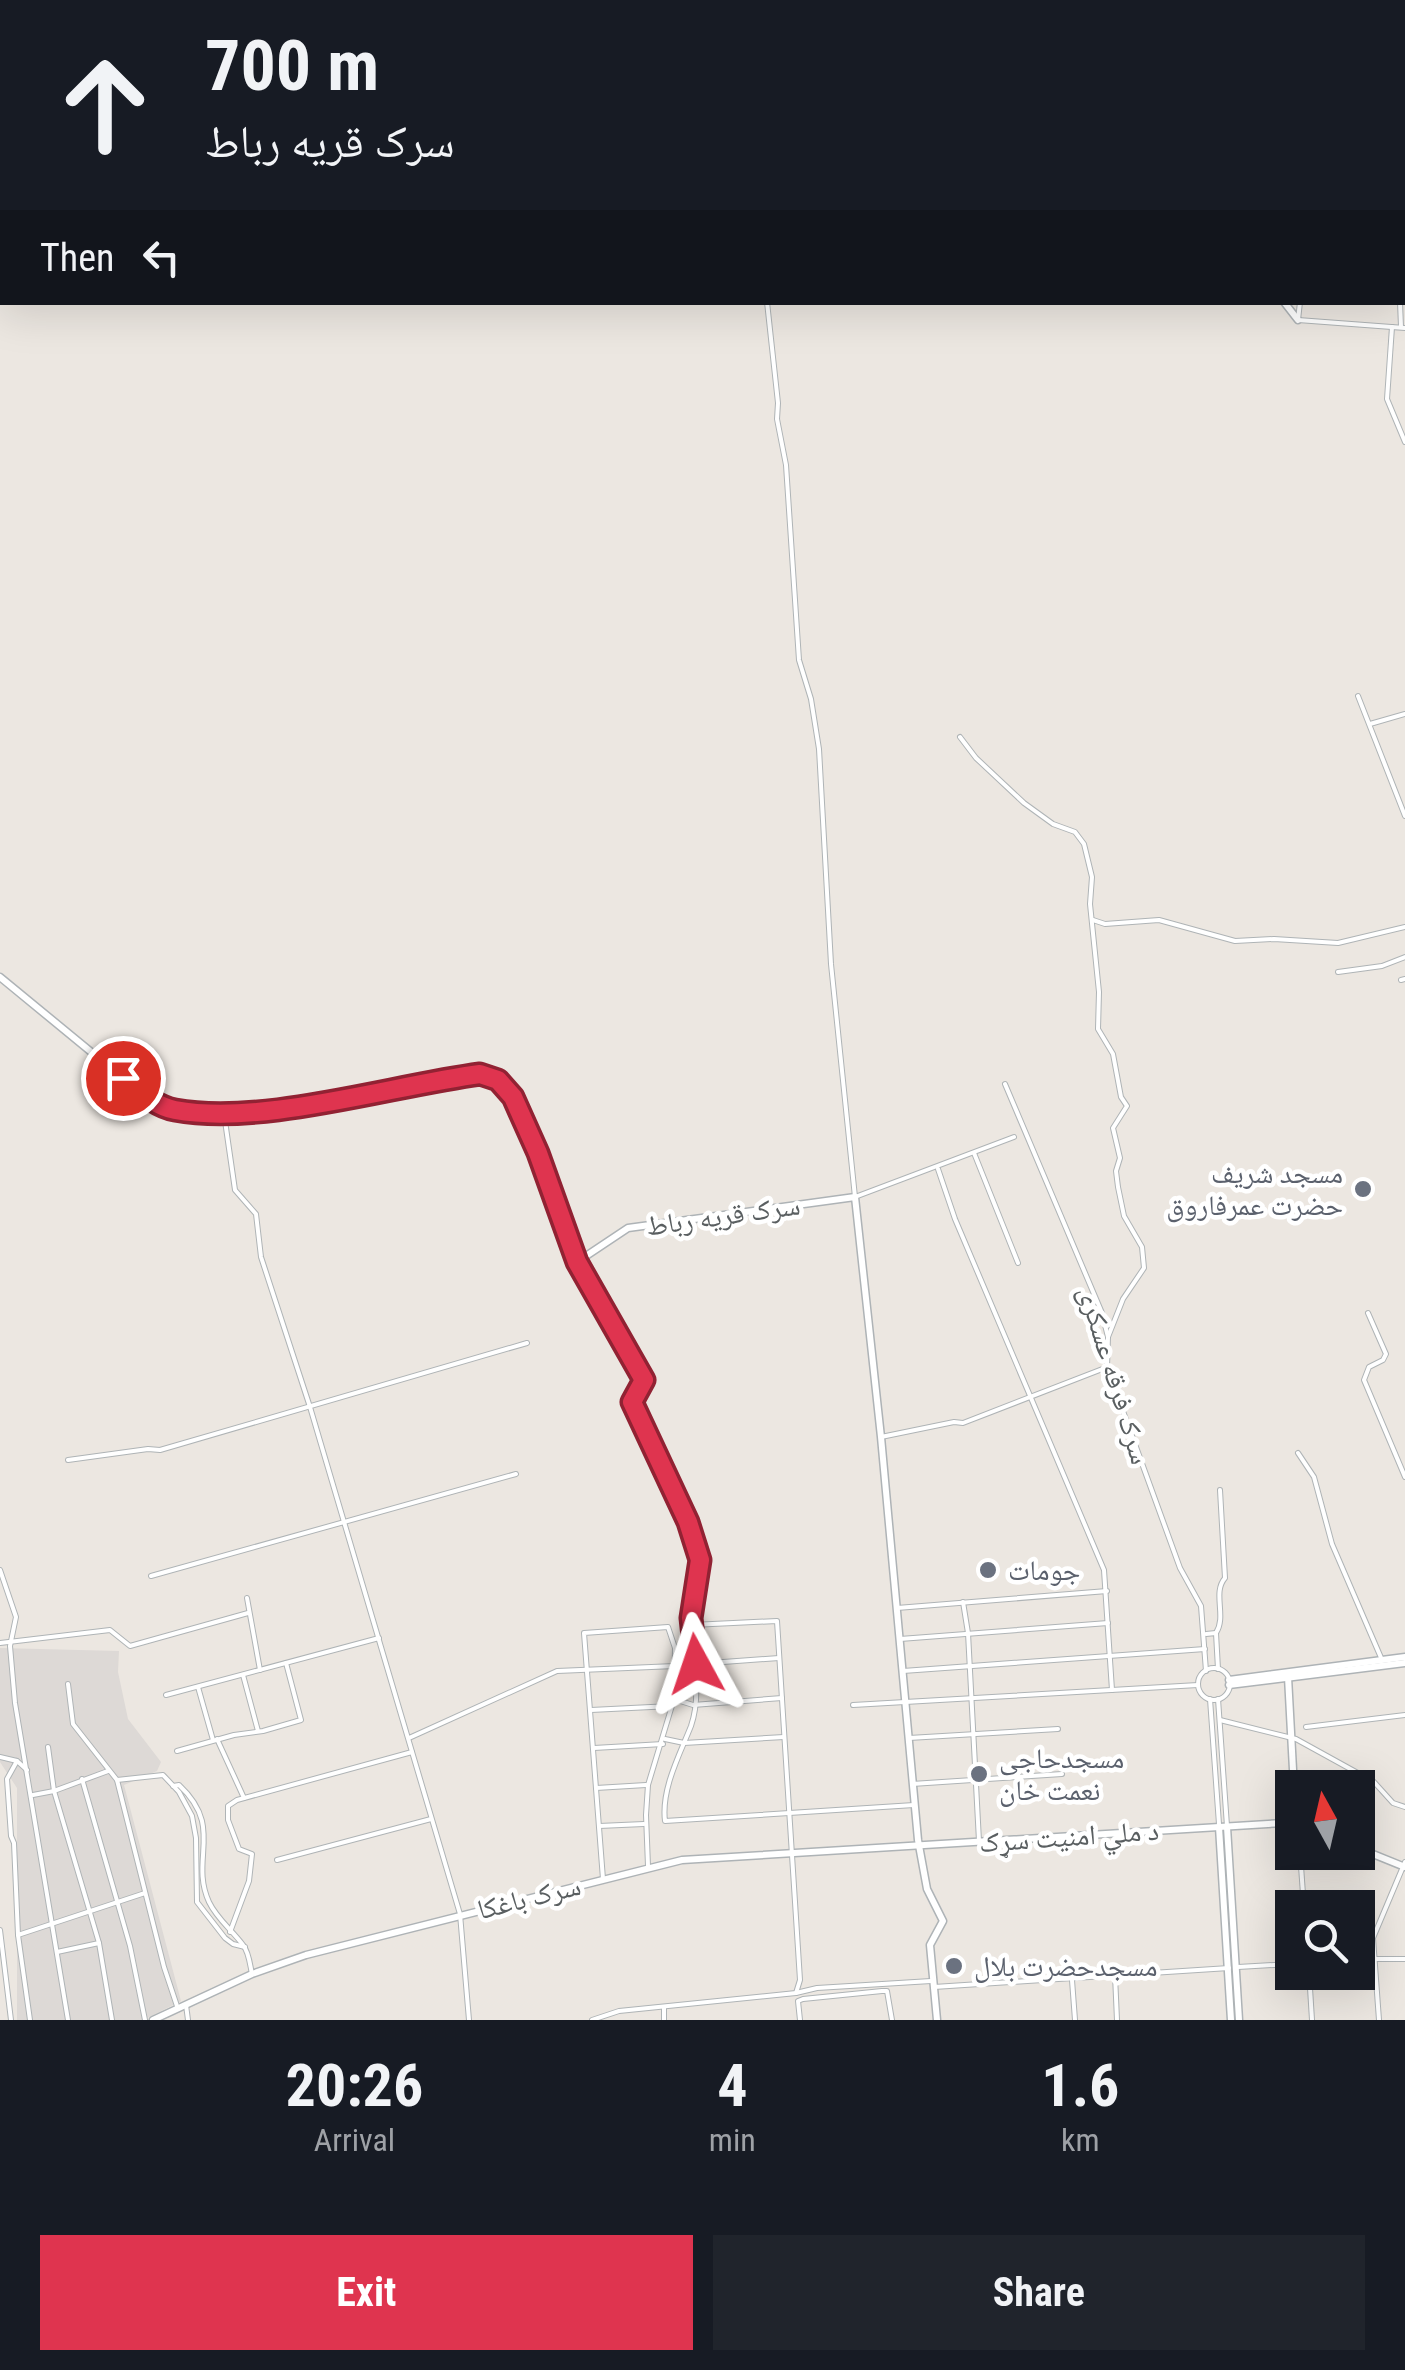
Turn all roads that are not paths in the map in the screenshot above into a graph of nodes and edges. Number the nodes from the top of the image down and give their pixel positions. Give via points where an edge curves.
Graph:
1 (767, 305) edge
2 (1286, 305) edge
3 (1300, 305) edge
4 (1298, 320) junction
5 (1392, 327) junction
6 (1403, 327) edge
7 (1405, 442) edge
8 (1358, 696) dead end
9 (1405, 714) edge
10 (1370, 724) junction
11 (960, 737) dead end
12 (1405, 816) edge
13 (1093, 920) junction
14 (1405, 928) edge
15 (1405, 958) edge
16 (1338, 972) dead end
17 (0, 977) edge
18 (1005, 1084) dead end
19 (224, 1114) junction
20 (1014, 1137) dead end
21 (974, 1153) junction
22 (938, 1167) junction
23 (855, 1197) junction
24 (577, 1262) junction
25 (1018, 1262) dead end
26 (1368, 1313) dead end
27 (1108, 1336) junction
28 (527, 1344) dead end
29 (1107, 1367) junction
30 (1030, 1398) junction
31 (310, 1408) junction
32 (882, 1438) junction
33 (1298, 1453) dead end
34 (68, 1460) dead end
35 (516, 1474) dead end
36 (1405, 1477) edge
37 (1220, 1490) dead end
38 (345, 1522) junction
39 (0, 1570) edge
40 (151, 1576) dead end
41 (1106, 1591) junction
42 (247, 1598) dead end
43 (964, 1602) junction
44 (898, 1608) junction
45 (248, 1612) junction
46 (1108, 1623) junction
47 (692, 1625) junction
48 (968, 1633) junction
49 (1205, 1634) junction
50 (1216, 1634) junction
51 (379, 1638) junction
52 (900, 1639) junction
53 (0, 1643) edge
54 (11, 1644) junction
55 (1206, 1649) junction
56 (1110, 1656) junction
57 (779, 1658) junction
58 (1382, 1660) junction
59 (1405, 1660) edge
60 (286, 1662) junction
61 (696, 1664) junction
62 (970, 1664) junction
63 (675, 1666) junction
64 (1218, 1669) junction
65 (260, 1670) junction
66 (1206, 1670) junction
67 (903, 1671) junction
68 (587, 1672) junction
69 (243, 1674) junction
70 (1288, 1678) junction
71 (1229, 1682) junction
72 (68, 1684) dead end
73 (1198, 1684) junction
74 (198, 1687) junction
75 (1112, 1690) junction
76 (166, 1695) dead end
77 (782, 1698) junction
78 (972, 1699) junction
79 (1218, 1699) junction
80 (1210, 1700) junction
81 (674, 1702) junction
82 (908, 1704) junction
83 (694, 1705) junction
84 (853, 1705) dead end
85 (591, 1710) junction
86 (1405, 1715) edge
87 (1220, 1720) junction
88 (1306, 1727) dead end
89 (1058, 1729) dead end
90 (258, 1732) junction
91 (974, 1733) junction
92 (784, 1737) junction
93 (909, 1738) junction
94 (1292, 1738) junction
95 (408, 1739) junction
96 (215, 1740) junction
97 (664, 1742) junction
98 (684, 1743) junction
99 (48, 1748) dead end
100 (594, 1748) junction
101 (178, 1751) dead end
102 (412, 1752) junction
103 (0, 1757) edge
104 (17, 1761) junction
105 (28, 1770) junction
106 (1293, 1770) edge
107 (108, 1771) junction
108 (1062, 1774) dead end
109 (82, 1779) junction
110 (117, 1780) junction
111 (976, 1780) junction
112 (912, 1784) junction
113 (648, 1785) junction
114 (173, 1786) junction
115 (596, 1788) junction
116 (54, 1791) junction
117 (33, 1795) junction
118 (244, 1798) junction
119 (914, 1805) junction
120 (1405, 1808) edge
121 (788, 1814) junction
122 (431, 1819) junction
123 (1275, 1823) edge
124 (646, 1824) junction
125 (599, 1826) junction
126 (1223, 1826) junction
127 (980, 1842) junction
128 (920, 1845) junction
129 (792, 1852) junction
130 (1375, 1854) edge
131 (277, 1860) dead end
132 (1404, 1865) edge
133 (648, 1868) junction
134 (602, 1879) junction
135 (144, 1893) junction
136 (116, 1904) junction
137 (89, 1910) junction
138 (460, 1914) junction
139 (50, 1923) junction
140 (0, 1930) edge
141 (230, 1932) junction
142 (1375, 1933) edge
143 (18, 1935) junction
144 (99, 1943) junction
145 (246, 1947) junction
146 (57, 1952) junction
147 (1375, 1957) edge
148 (1405, 1959) edge
149 (1275, 1965) edge
150 (1232, 1968) junction
151 (1375, 1970) edge
152 (252, 1974) junction
153 (1115, 1975) junction
154 (1072, 1978) junction
155 (934, 1984) junction
156 (1310, 1990) edge
157 (796, 1993) junction
158 (664, 2006) junction
159 (182, 2007) junction
160 (11, 2020) edge
161 (30, 2020) edge
162 (68, 2020) edge
163 (112, 2020) edge
164 (145, 2020) edge
165 (154, 2020) edge
166 (188, 2020) edge
167 (469, 2020) edge
168 (592, 2020) edge
169 (664, 2020) edge
170 (800, 2020) edge
171 (892, 2020) edge
172 (938, 2020) edge
173 (1074, 2020) edge
174 (1117, 2020) edge
175 (1231, 2020) edge
176 (1239, 2020) edge
177 (1312, 2020) edge
178 (1379, 2020) edge

1 - 23 street via 798,660 819,750 830,964
2 - 4 street
3 - 4 street
4 - 5 street
5 - 6 street
5 - 7 street via 1387,399
8 - 10 street
9 - 10 street
10 - 12 street
11 - 13 street via 1024,803 1080,838 1092,877
13 - 14 street via 1159,920 1235,942 1338,944
13 - 27 street via 1098,1028 1127,1106 1113,1128 1118,1188 1144,1268
15 - 16 street
17 - 19 street via 152,1102
18 - 27 street, سرک فرقه عسکری
19 - 24 street via 480,1074 498,1080 538,1153
19 - 31 street via 235,1190 256,1214 261,1257
20 - 21 street
21 - 22 street
21 - 25 street
22 - 23 street
22 - 30 street
23 - 24 street, سرک قریه رباط via 628,1228
23 - 32 street
24 - 47 street via 644,1380 632,1402 700,1560
26 - 36 street via 1386,1354 1369,1366 1364,1380
27 - 29 street, سرک فرقه عسکری
28 - 31 street
29 - 30 street
29 - 49 street, سرک فرقه عسکری via 1180,1568 1201,1606
30 - 32 street via 963,1423
30 - 41 street via 1104,1570
31 - 34 street via 160,1450
31 - 38 street
32 - 44 street
33 - 58 street via 1314,1478 1332,1544
35 - 38 street
37 - 50 street via 1225,1578
38 - 40 street
38 - 51 street
39 - 54 street via 16,1617
41 - 43 street
41 - 46 street
42 - 45 street
43 - 44 street
43 - 48 street
44 - 52 street
45 - 54 street via 130,1646 110,1630
45 - 65 street
46 - 48 street
46 - 56 street
47 - 57 street via 777,1621
47 - 61 street
48 - 52 street
48 - 62 street
49 - 50 street
49 - 55 street, سرک فرقه عسکری
50 - 64 street
51 - 60 street
51 - 95 street
52 - 67 street
53 - 54 street
54 - 105 street
55 - 56 street
55 - 66 street, سرک فرقه عسکری
56 - 62 street
56 - 75 street
57 - 61 street
57 - 77 street
58 - 59 street
58 - 71 street
59 - 70 street
60 - 65 street
60 - 90 street via 302,1719
61 - 83 street
62 - 67 street
62 - 78 street
63 - 68 street
63 - 68 street via 668,1628 584,1632
63 - 81 street
64 - 66 street
64 - 71 street
65 - 69 street
66 - 73 street
67 - 82 street
68 - 85 street
68 - 95 street via 558,1672
69 - 74 street
69 - 90 street
70 - 71 street
70 - 94 street
71 - 79 street
72 - 107 street via 73,1724
73 - 75 street
73 - 80 street
74 - 76 street
74 - 96 street
75 - 78 street
77 - 83 street
77 - 92 street
78 - 82 street
78 - 91 street
79 - 80 street
79 - 87 street
80 - 126 street
81 - 83 street
81 - 85 street
81 - 97 street
82 - 84 street
82 - 93 street
83 - 98 street
85 - 100 street
86 - 88 street
87 - 94 street
87 - 126 street
89 - 91 street
90 - 96 street
91 - 93 street
91 - 111 street
92 - 98 street
92 - 121 street
93 - 112 street
94 - 106 street
94 - 120 street via 1374,1782
95 - 102 street
96 - 101 street
96 - 118 street
97 - 98 street
97 - 100 street
97 - 113 street
98 - 121 street via 665,1794 665,1821
99 - 116 street
100 - 115 street
102 - 118 street
102 - 122 street
103 - 104 street
104 - 105 street
104 - 143 street via 7,1779
105 - 117 street
107 - 109 street
107 - 110 street
108 - 111 street
109 - 116 street
109 - 136 street
110 - 114 street via 163,1776
110 - 135 street
111 - 112 street
111 - 127 street
112 - 119 street
113 - 115 street
113 - 124 street
114 - 141 street via 180,1785 202,1815 204,1884
114 - 145 street via 192,1816 197,1902 225,1938
115 - 125 street
116 - 117 street
116 - 137 street
117 - 139 street
118 - 141 street via 228,1806 239,1849 252,1854
119 - 121 street
119 - 128 street
121 - 129 street
122 - 131 street
122 - 138 street
123 - 126 street, د ملي امنیت سړک
124 - 125 street
124 - 133 street
125 - 134 street
126 - 127 street, د ملي امنیت سړک
126 - 150 street
127 - 128 street, د ملي امنیت سړک
128 - 129 street, سرک باغکا
128 - 155 street via 927,1890 943,1920 930,1945
129 - 133 street, سرک باغکا
129 - 157 street
130 - 132 street
132 - 142 street
133 - 134 street, سرک باغکا
134 - 138 street, سرک باغکا
135 - 136 street
135 - 159 street
136 - 137 street
136 - 164 street
137 - 139 street
137 - 144 street
138 - 152 street, سرک باغکا
138 - 167 street
139 - 143 street
139 - 146 street
140 - 160 street
141 - 145 street
143 - 161 street
144 - 146 street
144 - 163 street
145 - 152 street
146 - 162 street
147 - 148 street
149 - 150 street
150 - 153 street
150 - 175 street
150 - 176 street
151 - 178 street
152 - 159 street, سرک باغکا
153 - 154 street
153 - 174 street
154 - 155 street
154 - 173 street
155 - 157 street
155 - 172 street
156 - 177 street
157 - 158 street
158 - 168 street
158 - 169 street
159 - 165 street, سرک باغکا
159 - 166 street
170 - 171 street via 803,1999 882,1991

